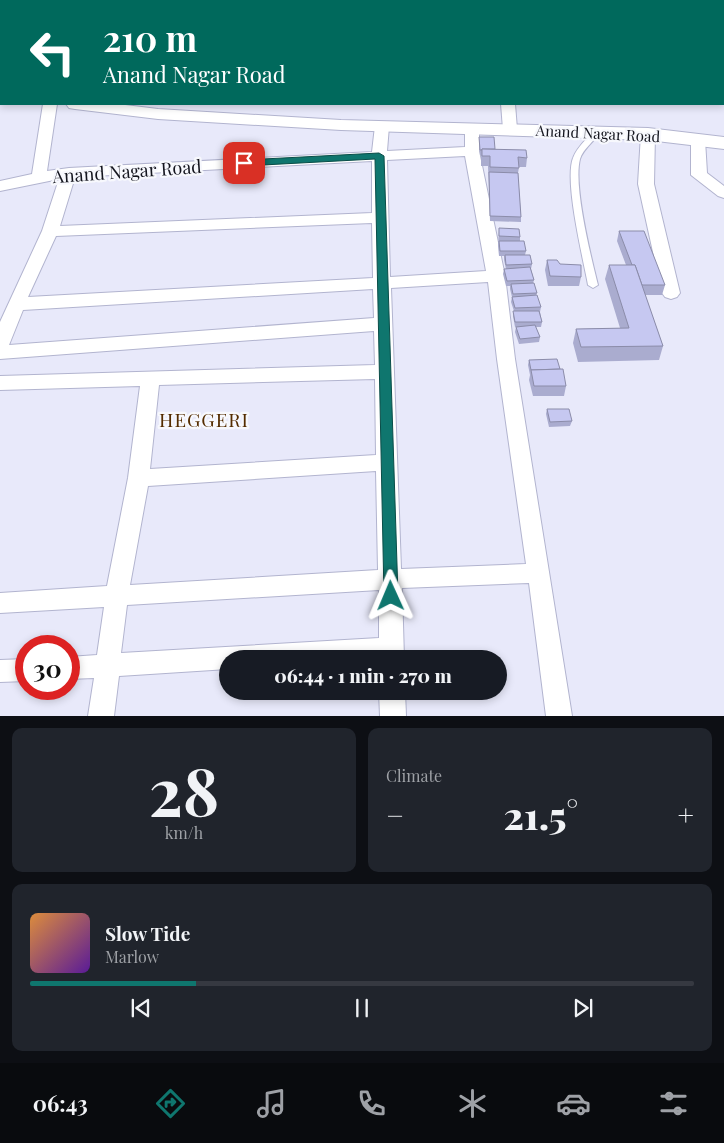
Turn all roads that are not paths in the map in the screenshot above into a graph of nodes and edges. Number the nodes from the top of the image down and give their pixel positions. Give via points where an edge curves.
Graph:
1 (50, 105) edge
2 (83, 105) edge
3 (508, 105) edge
4 (382, 126) junction
5 (472, 129) junction
6 (510, 129) junction
7 (597, 132) junction
8 (648, 134) junction
9 (698, 140) junction
10 (724, 143) edge
11 (472, 151) junction
12 (379, 156) junction
13 (69, 174) junction
14 (39, 177) junction
15 (0, 186) edge
16 (724, 193) edge
17 (380, 218) junction
18 (50, 231) junction
19 (496, 276) junction
20 (382, 283) junction
21 (592, 285) dead end
22 (671, 293) dead end
23 (16, 304) junction
24 (383, 324) junction
25 (0, 345) edge
26 (0, 352) edge
27 (384, 372) junction
28 (150, 380) junction
29 (0, 383) edge
30 (387, 462) junction
31 (139, 478) junction
32 (539, 573) junction
33 (390, 579) junction
34 (117, 594) junction
35 (0, 603) edge
36 (392, 650) edge
37 (219, 661) edge
38 (108, 666) junction
39 (80, 667) edge
40 (15, 671) edge
41 (0, 672) edge
42 (392, 700) edge
43 (101, 716) edge
44 (393, 716) edge
45 (559, 716) edge

1 - 14 street
2 - 4 street, Anand Nagar Road via 158,114
3 - 6 street
4 - 5 street, Anand Nagar Road
4 - 12 street
5 - 6 street, Anand Nagar Road
5 - 11 street
6 - 7 street, Anand Nagar Road
7 - 8 street, Anand Nagar Road
7 - 21 lane via 576,160 575,172
8 - 9 street, Anand Nagar Road
8 - 22 street via 646,184
9 - 10 street, Anand Nagar Road
9 - 16 street via 699,175
11 - 12 street, Anand Nagar Road
11 - 19 street
12 - 13 street, Anand Nagar Road
12 - 17 street
13 - 14 street, Anand Nagar Road
13 - 18 street
14 - 15 street, Anand Nagar Road
17 - 18 street
17 - 20 street
18 - 23 street
19 - 20 street
19 - 32 street
20 - 23 street
20 - 24 street
23 - 25 street
24 - 26 street
24 - 27 street
27 - 28 street
27 - 30 street
28 - 29 street
28 - 31 street
30 - 31 street
30 - 33 street
31 - 34 street
32 - 33 street
32 - 45 street
33 - 34 street
33 - 36 street
34 - 35 street
34 - 38 street
37 - 38 street
38 - 39 street
38 - 43 street
40 - 41 street
42 - 44 street

